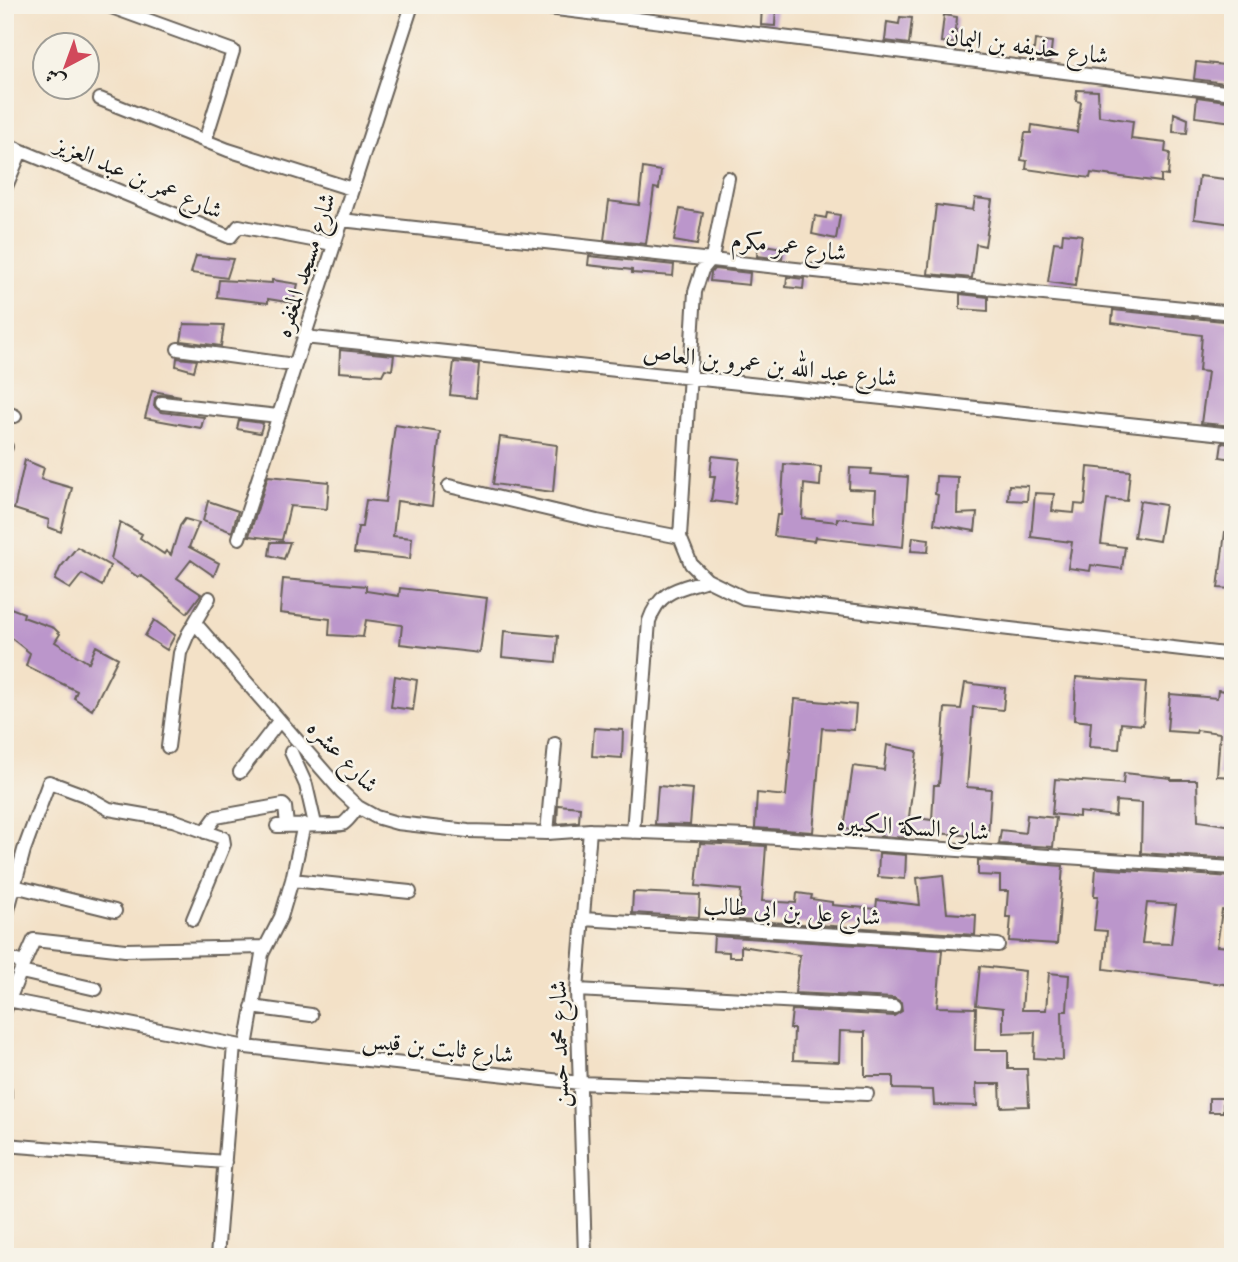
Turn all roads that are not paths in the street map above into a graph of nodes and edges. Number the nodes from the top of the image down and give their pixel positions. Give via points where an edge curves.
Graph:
1 (106, 5) edge
2 (412, 5) edge
3 (524, 5) edge
4 (122, 8) edge
5 (1233, 93) edge
6 (102, 100) edge
7 (205, 141) junction
8 (5, 144) edge
9 (21, 150) junction
10 (728, 178) dead end
11 (5, 189) edge
12 (352, 189) junction
13 (341, 220) junction
14 (333, 244) junction
15 (712, 258) junction
16 (1233, 313) edge
17 (304, 337) junction
18 (178, 349) dead end
19 (295, 365) junction
20 (689, 377) junction
21 (162, 403) dead end
22 (278, 416) junction
23 (1233, 435) edge
24 (449, 486) dead end
25 (680, 537) junction
26 (239, 538) dead end
27 (707, 580) junction
28 (209, 598) dead end
29 (195, 623) junction
30 (1233, 655) edge
31 (279, 721) junction
32 (555, 744) dead end
33 (168, 747) dead end
34 (291, 752) dead end
35 (240, 772) dead end
36 (358, 807) junction
37 (310, 824) junction
38 (590, 830) junction
39 (205, 832) junction
40 (633, 832) junction
41 (547, 833) junction
42 (1233, 868) edge
43 (292, 880) junction
44 (14, 886) junction
45 (410, 892) dead end
46 (115, 911) dead end
47 (193, 919) dead end
48 (583, 919) junction
49 (5, 921) edge
50 (999, 945) dead end
51 (265, 947) junction
52 (5, 958) edge
53 (22, 969) junction
54 (96, 989) dead end
55 (577, 990) junction
56 (7, 1005) edge
57 (252, 1007) junction
58 (894, 1007) dead end
59 (312, 1014) dead end
60 (240, 1046) junction
61 (580, 1083) junction
62 (5, 1091) edge
63 (867, 1094) dead end
64 (5, 1122) edge
65 (5, 1145) edge
66 (225, 1162) junction
67 (217, 1257) edge
68 (585, 1257) edge

1 - 4 street
2 - 12 street, شارع مسجد المغفره
3 - 5 street, شارع حذيفه بن اليمان
4 - 7 street via 233,51
6 - 7 street
7 - 12 street
8 - 9 street, شارع عمر بن عبد العزيز
9 - 11 street
9 - 14 street, شارع عمر بن عبد العزيز via 230,237 239,226
10 - 15 street
12 - 13 street, شارع مسجد المغفره
13 - 14 street, شارع مسجد المغفره
13 - 15 street, شارع عمر مكرم
14 - 17 street, شارع مسجد المغفره
15 - 16 street, شارع عمر مكرم
15 - 20 street via 702,270 695,292
17 - 19 street, شارع مسجد المغفره
17 - 20 street, شارع عبد الله بن عمرو بن العاص
18 - 19 street
19 - 22 street, شارع مسجد المغفره
20 - 23 street, شارع عبد الله بن عمرو بن العاص
20 - 25 street
21 - 22 street
22 - 26 street, شارع مسجد المغفره
24 - 25 street
25 - 27 street via 691,564
27 - 30 street via 744,598
27 - 40 street via 662,597 649,621
28 - 29 street
29 - 31 street, شارع عشره
29 - 33 street via 180,653
31 - 35 street
31 - 36 street, شارع عشره
32 - 41 street
34 - 37 street via 306,785
36 - 37 street via 340,826
36 - 41 street, شارع عشره via 397,824
37 - 39 street via 282,825 283,805 216,817
37 - 43 street
38 - 40 street, شارع السكة الكبيره
38 - 41 street, شارع عشره
38 - 48 street, شارع محمد حسن
39 - 44 street via 157,816 108,809 49,782
39 - 47 street via 223,838 224,844
40 - 42 street, شارع السكة الكبيره
43 - 45 street
43 - 51 street via 281,917
44 - 46 street
44 - 49 street
48 - 50 street, شارع على بن ابى طالب
48 - 55 street, شارع محمد حسن
51 - 53 street via 125,950 34,940
51 - 57 street
52 - 53 street via 17,961
53 - 54 street
53 - 56 street
55 - 58 street
55 - 61 street, شارع محمد حسن
56 - 60 street, شارع ثابت بن قيس
57 - 59 street
57 - 60 street
60 - 61 street, شارع ثابت بن قيس
60 - 66 street
61 - 63 street, شارع ثابت بن قيس
61 - 68 street, شارع محمد حسن
62 - 64 street
65 - 66 street
66 - 67 street

